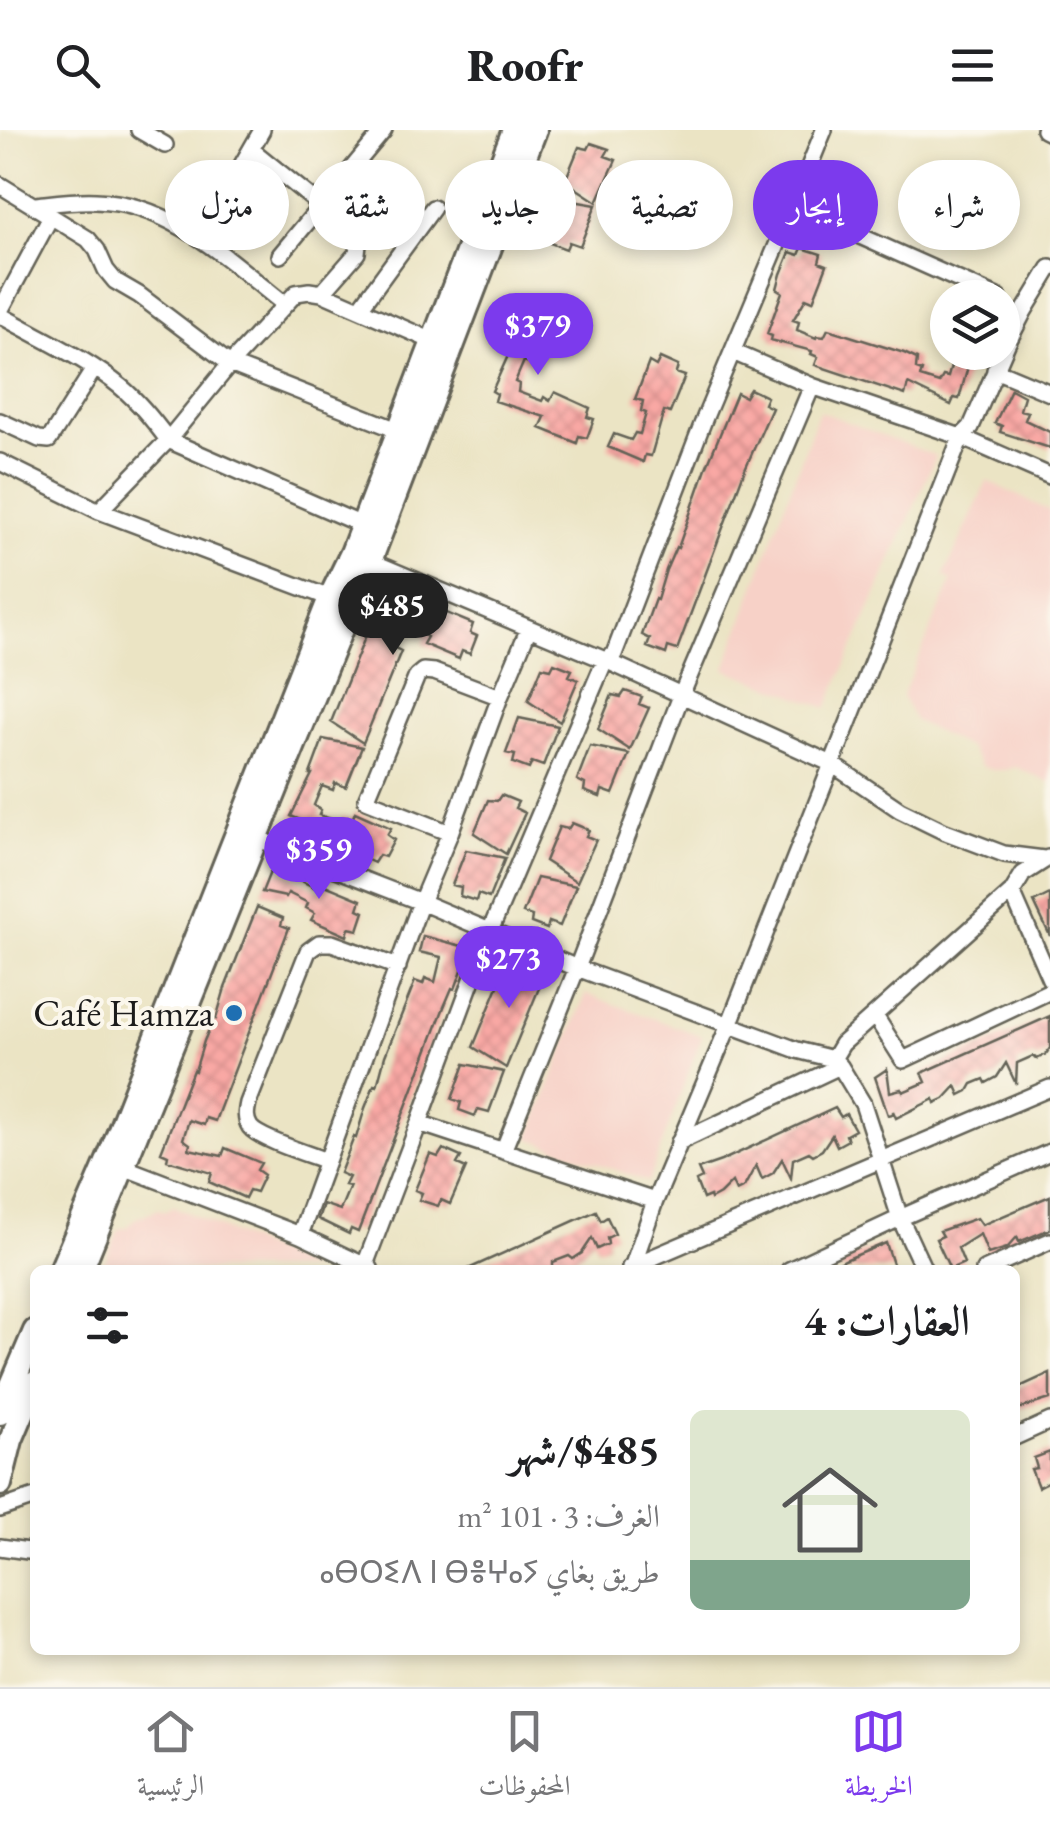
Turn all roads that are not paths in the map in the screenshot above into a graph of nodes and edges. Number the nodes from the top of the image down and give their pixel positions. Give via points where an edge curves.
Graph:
1 (140, 130) edge
2 (262, 130) edge
3 (384, 130) edge
4 (514, 130) edge
5 (535, 130) edge
6 (824, 130) edge
7 (165, 144) dead end
8 (252, 150) junction
9 (246, 160) edge
10 (359, 160) edge
11 (812, 160) edge
12 (0, 185) edge
13 (309, 197) edge
14 (33, 205) junction
15 (434, 208) dead end
16 (51, 216) junction
17 (165, 219) edge
18 (309, 219) edge
19 (878, 244) edge
20 (215, 250) edge
21 (357, 250) edge
22 (775, 250) edge
23 (280, 254) dead end
24 (1050, 268) edge
25 (959, 280) edge
26 (322, 293) junction
27 (284, 304) junction
28 (360, 308) junction
29 (1020, 308) edge
30 (1024, 310) junction
31 (0, 313) edge
32 (1020, 318) edge
33 (435, 342) junction
34 (733, 352) junction
35 (230, 364) junction
36 (94, 369) junction
37 (994, 370) joint
38 (812, 386) junction
39 (1050, 393) edge
40 (0, 421) edge
41 (400, 432) junction
42 (961, 437) junction
43 (168, 440) junction
44 (0, 462) edge
45 (1050, 476) edge
46 (99, 511) junction
47 (362, 525) junction
48 (362, 557) junction
49 (330, 598) junction
50 (529, 628) junction
51 (605, 660) junction
52 (500, 696) junction
53 (681, 696) junction
54 (832, 764) junction
55 (450, 833) junction
56 (256, 838) junction
57 (1047, 858) edge
58 (1012, 892) junction
59 (420, 902) junction
60 (490, 931) junction
61 (398, 967) junction
62 (577, 968) junction
63 (1050, 979) edge
64 (1050, 991) edge
65 (875, 1016) junction
66 (729, 1025) junction
67 (836, 1063) junction
68 (1050, 1088) edge
69 (419, 1122) junction
70 (679, 1142) junction
71 (503, 1151) junction
72 (1050, 1152) edge
73 (883, 1160) junction
74 (327, 1161) junction
75 (116, 1164) junction
76 (655, 1201) junction
77 (900, 1218) junction
78 (300, 1235) junction
79 (1050, 1241) edge
80 (64, 1265) edge
81 (83, 1265) edge
82 (365, 1265) edge
83 (370, 1265) edge
84 (630, 1265) edge
85 (636, 1265) edge
86 (800, 1265) edge
87 (922, 1265) edge
88 (995, 1265) edge
89 (30, 1343) edge
90 (30, 1395) edge
91 (0, 1413) edge
92 (1050, 1421) edge
93 (1020, 1434) edge
94 (0, 1484) edge
95 (30, 1499) edge
96 (0, 1510) edge
97 (0, 1547) edge
98 (30, 1551) edge

1 - 7 street
2 - 8 street
3 - 10 street
4 - 33 main road
5 - 48 main road
6 - 11 street
8 - 9 street
8 - 13 street
12 - 14 street
14 - 16 street
14 - 17 street via 96,201
15 - 28 street
16 - 31 street
16 - 35 street via 92,243 115,281
18 - 23 street
19 - 25 street
20 - 27 street
21 - 26 street
22 - 34 street
24 - 30 street
26 - 27 street via 296,293
26 - 28 street
27 - 35 street
28 - 33 street
29 - 30 street
30 - 32 street
31 - 36 street
33 - 41 main road
34 - 38 street
34 - 51 street via 614,654
35 - 41 street
35 - 43 street
36 - 40 street via 48,440
36 - 43 street via 130,396
37 - 39 street
37 - 42 street
38 - 42 street
38 - 53 street
41 - 47 main road
42 - 45 street
42 - 54 street
43 - 46 street
43 - 47 street
44 - 46 street
46 - 49 street
47 - 48 main road
48 - 49 main road
48 - 50 street
48 - 56 main road via 350,607
49 - 75 main road
50 - 51 street
50 - 52 street
51 - 53 street
51 - 60 street
52 - 55 street
52 - 55 street via 423,671 366,800
53 - 54 street
53 - 62 street
54 - 57 street via 943,832 1004,854
54 - 66 street
55 - 59 street
56 - 59 street
56 - 75 main road
57 - 58 street via 1023,874
58 - 63 street
58 - 65 street
59 - 60 street
59 - 61 street
60 - 62 street
60 - 69 street
61 - 74 street
61 - 74 street via 332,942 308,951 248,1103 248,1124 257,1134
62 - 66 street
62 - 71 street
64 - 65 street via 903,1060
65 - 67 street via 842,1044
66 - 67 street
66 - 70 street
67 - 70 street
67 - 73 street via 864,1104
68 - 73 street
69 - 71 street
69 - 83 street
70 - 76 street
71 - 76 street
72 - 77 street
73 - 77 street
73 - 85 street
74 - 78 street
75 - 78 street
75 - 80 main road
75 - 81 main road
76 - 84 street
77 - 86 street
77 - 87 street
78 - 82 street
79 - 88 street
89 - 91 main road
90 - 94 main road
92 - 93 street
95 - 96 street
97 - 98 street

